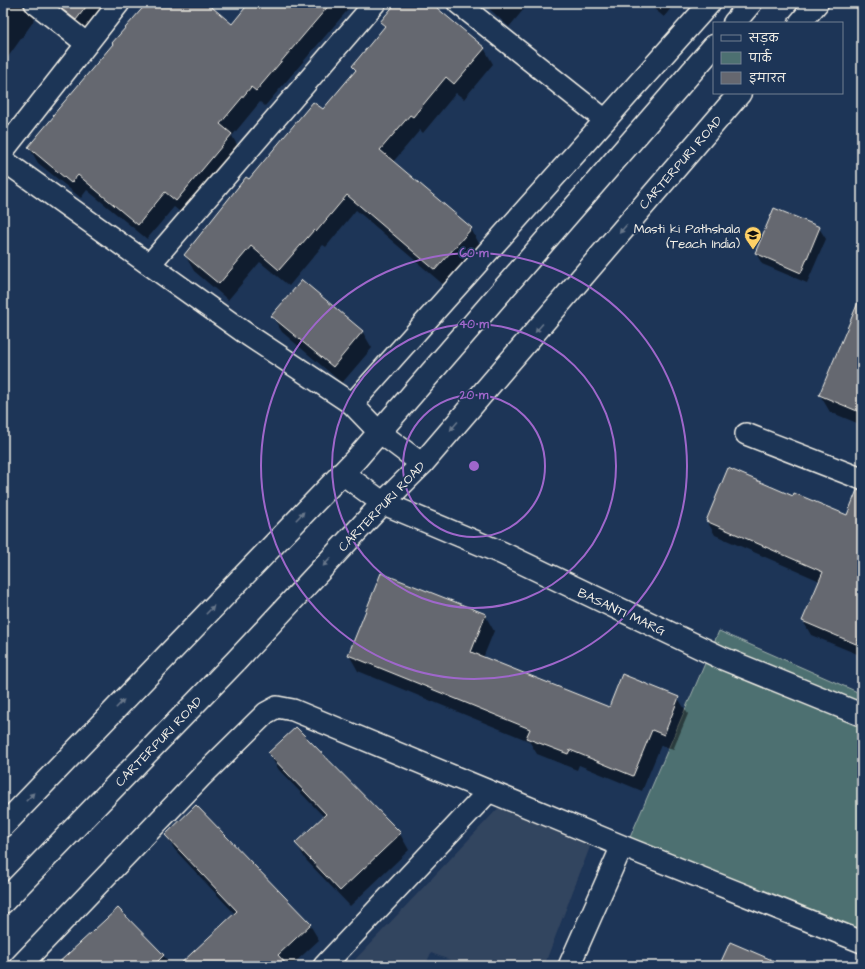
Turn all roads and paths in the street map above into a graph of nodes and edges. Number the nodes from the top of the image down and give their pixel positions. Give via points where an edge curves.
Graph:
1 (35, 3) edge
2 (119, 3) edge
3 (376, 3) edge
4 (458, 3) edge
5 (710, 3) edge
6 (751, 3) edge
7 (817, 3) edge
8 (735, 22) edge
9 (801, 22) edge
10 (87, 44) junction
11 (713, 47) edge
12 (739, 94) edge
13 (605, 120) junction
14 (3, 151) edge
15 (3, 160) edge
16 (150, 264) junction
17 (352, 404) junction
18 (378, 431) junction
19 (746, 434) dead end
20 (422, 464) junction
21 (342, 473) junction
22 (862, 479) edge
23 (383, 503) junction
24 (862, 716) edge
25 (489, 791) junction
26 (3, 826) edge
27 (622, 846) junction
28 (3, 902) edge
29 (862, 942) edge
30 (20, 966) edge
31 (324, 966) edge
32 (569, 966) edge

1 - 10 street
2 - 10 street
3 - 16 street
4 - 13 street
5 - 13 street
6 - 8 main road
7 - 9 main road
10 - 14 street
11 - 18 main road
12 -> 20 main road, CARTERPURI ROAD
13 - 17 street
15 - 16 street
16 - 17 street via 248,335
17 - 18 street
18 - 20 street
18 - 21 main road
19 - 22 street
20 - 23 main road, CARTERPURI ROAD
21 - 23 main road, BASANTI MARG
26 -> 21 main road
23 - 24 main road, BASANTI MARG via 502,553 722,658
23 -> 28 main road, CARTERPURI ROAD via 236,661
25 - 27 street
25 - 30 street via 293,710 277,708 266,713 201,777
25 - 31 street
27 - 29 street
27 - 32 street

